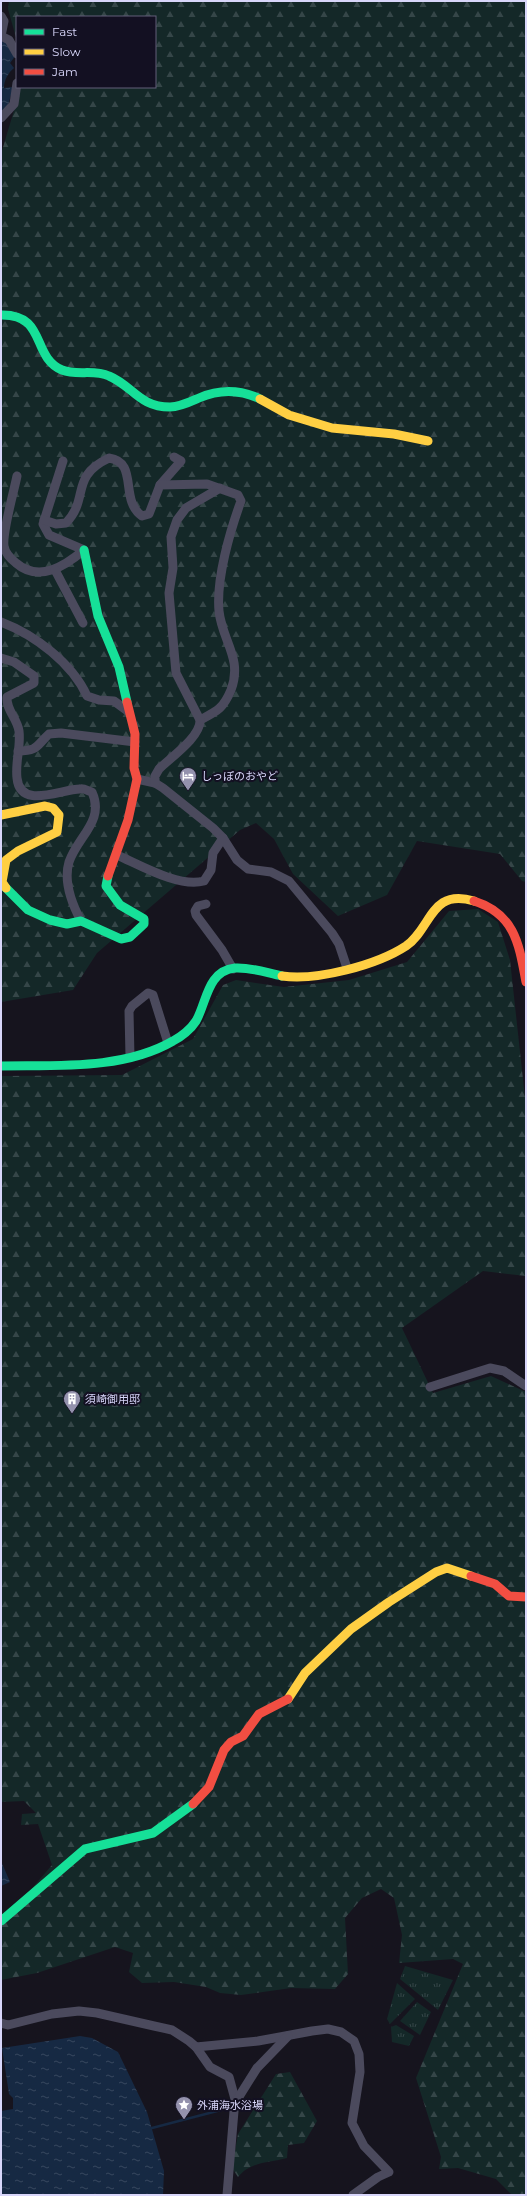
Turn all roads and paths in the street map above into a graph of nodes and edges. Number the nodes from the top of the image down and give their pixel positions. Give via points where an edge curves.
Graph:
1 (1, 16) edge
2 (16, 52) edge
3 (16, 88) edge
4 (1, 118) edge
5 (1, 315) edge
6 (428, 441) dead end
7 (174, 457) dead end
8 (63, 461) dead end
9 (17, 476) dead end
10 (160, 485) junction
11 (220, 488) junction
12 (44, 520) junction
13 (84, 550) junction
14 (55, 570) junction
15 (1, 622) edge
16 (83, 623) dead end
17 (1, 658) edge
18 (129, 712) junction
19 (200, 720) junction
20 (135, 742) junction
21 (18, 751) junction
22 (137, 778) junction
23 (155, 783) junction
24 (1, 815) edge
25 (223, 838) junction
26 (117, 855) junction
27 (206, 904) dead end
28 (81, 921) junction
29 (347, 968) junction
30 (233, 969) junction
31 (526, 982) edge
32 (168, 1043) junction
33 (130, 1057) junction
34 (1, 1066) edge
35 (526, 1386) edge
36 (430, 1387) dead end
37 (526, 1597) edge
38 (1, 1921) edge
39 (1, 2024) edge
40 (288, 2036) junction
41 (196, 2047) junction
42 (235, 2103) junction
43 (227, 2195) edge
44 (353, 2195) edge

1 - 2 street via 4,21 1,36 9,40
3 - 4 street via 14,104
5 - 6 street via 18,315 25,318 46,355 58,368 68,372 94,371 107,375 140,399 159,407 176,408 214,392 234,391 260,399 289,415 334,429 355,433 382,432
7 - 10 street via 181,461
8 - 12 street
9 - 14 street via 4,546 9,558 21,568 41,573
10 - 11 street via 207,484
10 - 12 street via 149,514 142,516 136,512 128,494 127,470 121,461 109,458 85,476 76,511 66,523 56,524
11 - 19 street via 186,508 177,520 171,537 173,568 169,593 176,673
11 - 19 street via 238,494 241,501 226,549 219,611 236,668 235,678 221,709
12 - 13 street via 45,530 50,535
13 - 14 street
13 - 18 street via 98,616 119,668
14 - 16 street
15 - 18 street via 18,628 66,666 80,681 87,696 114,701
17 - 21 street via 14,662 34,676 34,684 6,697 6,705 16,720 19,732
18 - 20 street
19 - 23 street via 200,727 194,736 154,776
20 - 21 street via 61,733 49,734 32,751
20 - 22 street via 134,768
21 - 28 street via 17,778 18,786 23,792 34,796 80,788 92,792 96,802 96,810 89,829 69,862 69,892
22 - 23 street
22 - 26 street
23 - 25 street
24 - 28 street via 45,806 53,808 59,814 57,832 6,860 2,882 28,910 67,924
25 - 26 street via 213,853 211,870 204,880 197,883 159,874
25 - 29 street via 237,860 248,869 271,872 289,881 332,933 339,944
26 - 28 street via 106,886 120,905 144,919 144,924 130,937 121,939
27 - 30 street via 198,906 196,915
29 - 30 street via 302,977 289,977 250,968
29 - 31 street via 372,962 397,951 412,941 426,918 443,901 457,898 472,900 500,913 516,934
30 - 32 street via 219,974 214,980 193,1026 182,1036
32 - 33 street via 157,1050
32 - 33 street via 153,995 148,993 129,1011
33 - 34 street via 109,1061
35 - 36 street via 504,1371 490,1368
37 - 38 street via 509,1596 495,1584 448,1568 436,1572 351,1629 305,1673 287,1700 259,1714 249,1730 224,1750 209,1787 192,1805 153,1833 85,1849
39 - 41 street via 8,2025 66,2012 97,2013 172,2030
40 - 41 street
40 - 42 street via 256,2068
40 - 44 street via 328,2029 341,2032 354,2041 359,2054 360,2072 352,2123 364,2146 389,2172
41 - 42 street via 210,2067 229,2077
42 - 43 street

